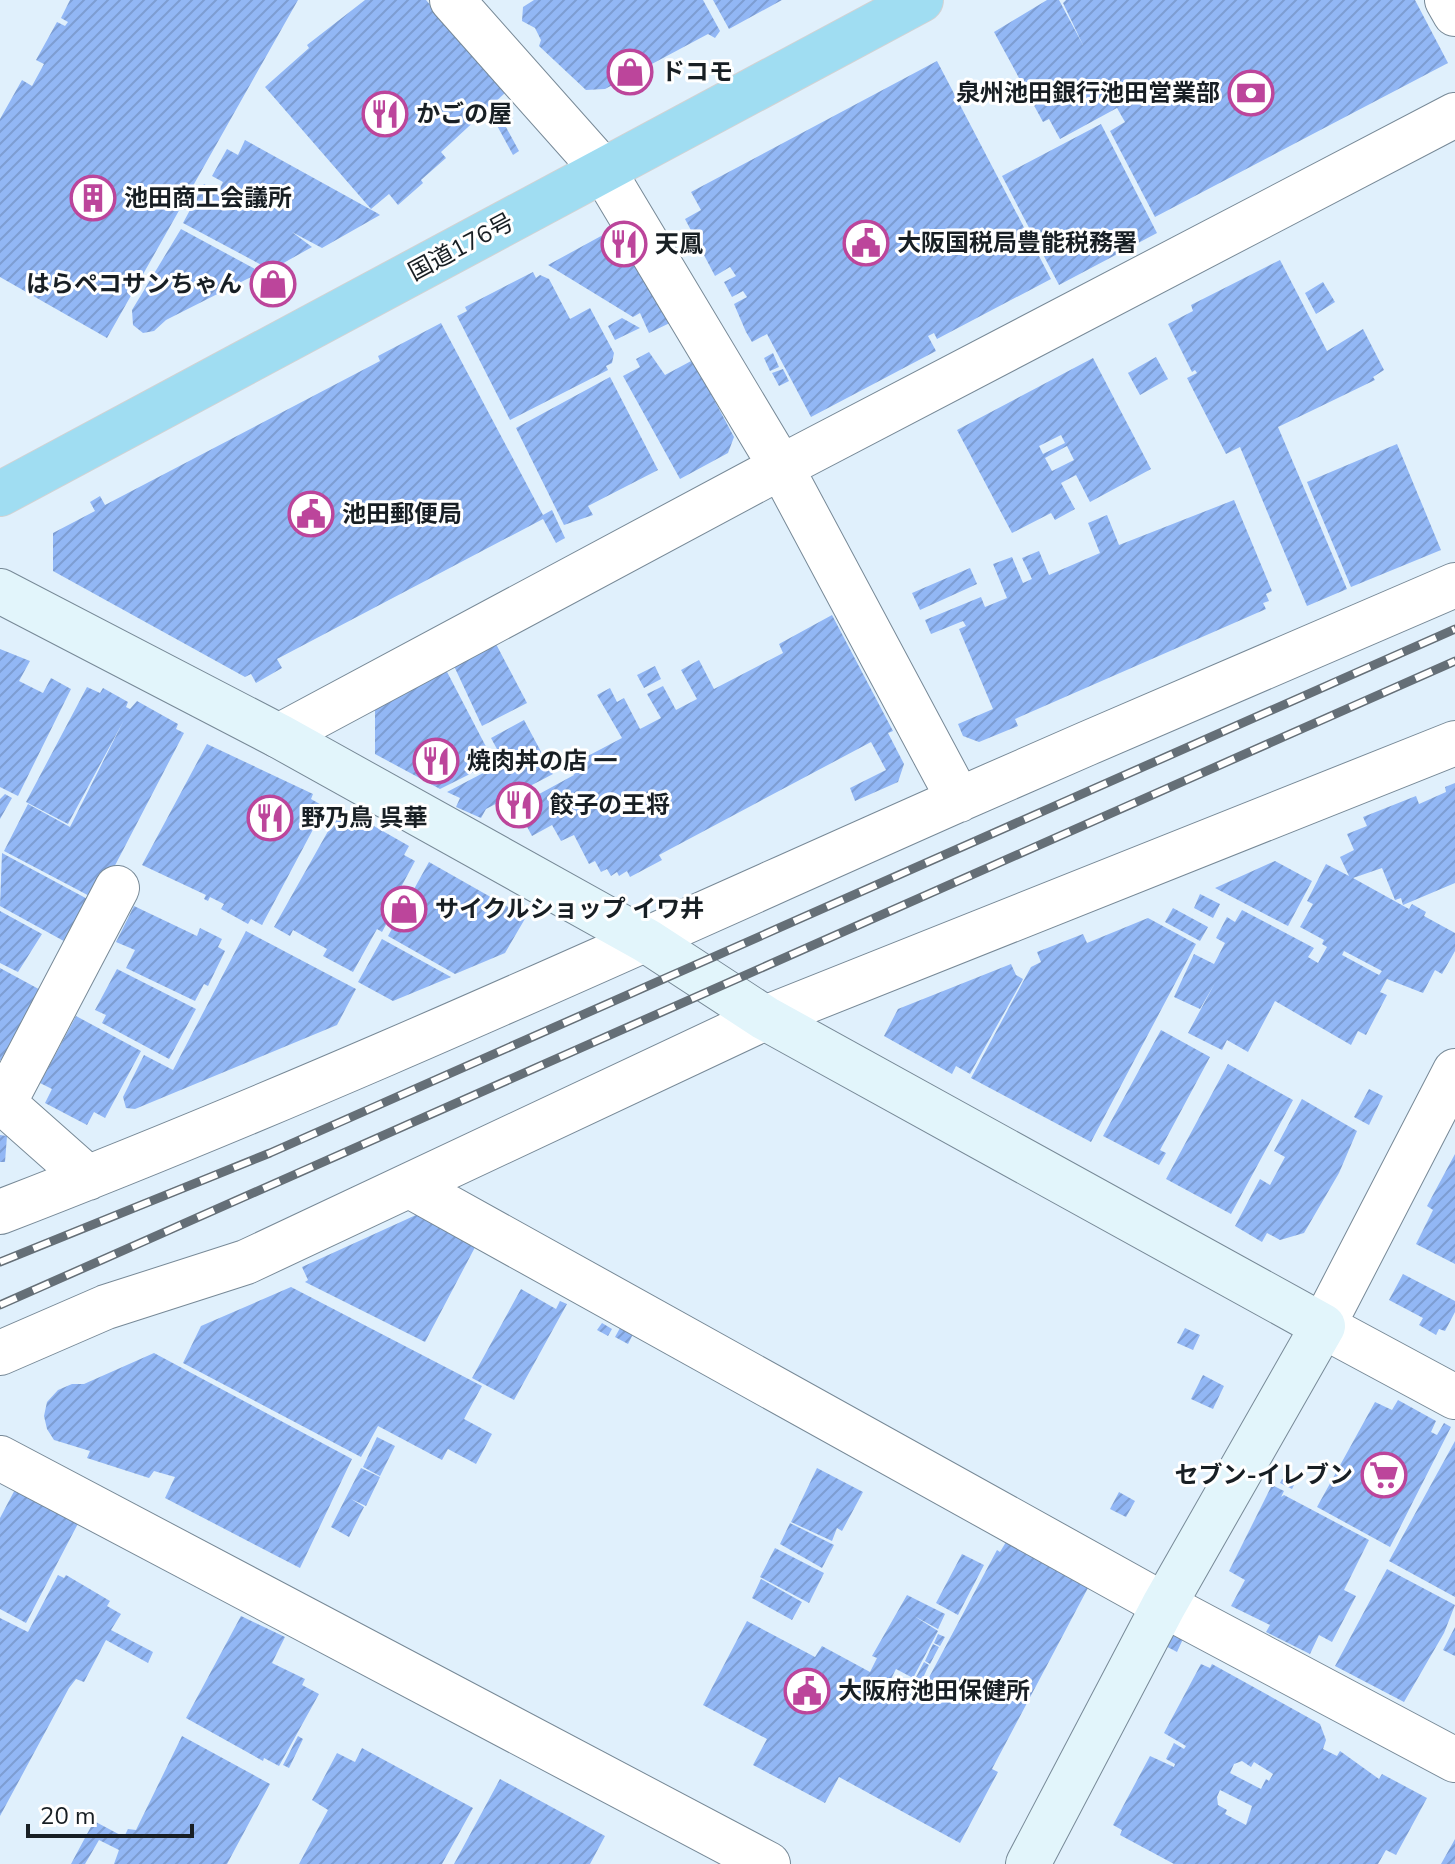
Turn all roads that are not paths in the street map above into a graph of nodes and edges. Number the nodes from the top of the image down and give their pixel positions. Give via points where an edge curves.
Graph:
1 (452, 0) edge
2 (921, 0) edge
3 (1447, 0) edge
4 (1455, 14) edge
5 (1455, 115) edge
6 (603, 170) junction
7 (781, 467) junction
8 (0, 494) edge
9 (1455, 585) edge
10 (0, 591) edge
11 (279, 736) junction
12 (1455, 743) edge
13 (959, 800) junction
14 (117, 888) dead end
15 (647, 941) junction
16 (765, 1018) junction
17 (1455, 1071) edge
18 (2, 1102) edge
19 (88, 1178) junction
20 (410, 1186) junction
21 (0, 1212) edge
22 (1323, 1326) junction
23 (0, 1353) edge
24 (1455, 1397) edge
25 (0, 1458) edge
26 (1164, 1605) junction
27 (1455, 1760) edge
28 (768, 1864) edge
29 (1028, 1864) edge

1 - 6 street
2 - 6 highway, 国道176号
3 - 4 street
5 - 7 street
6 - 7 street
6 - 8 highway, 国道176号
7 - 11 street
7 - 13 street
9 - 13 street
10 - 11 street
11 - 15 street
12 - 16 street
13 - 15 street
14 - 18 street
15 - 16 street
15 - 19 street
16 - 20 street
16 - 22 street
17 - 22 street
18 - 19 street
19 - 21 street
20 - 23 street via 246,1262 106,1307
20 - 26 street
22 - 24 street
22 - 26 street
25 - 28 street
26 - 27 street
26 - 29 street

